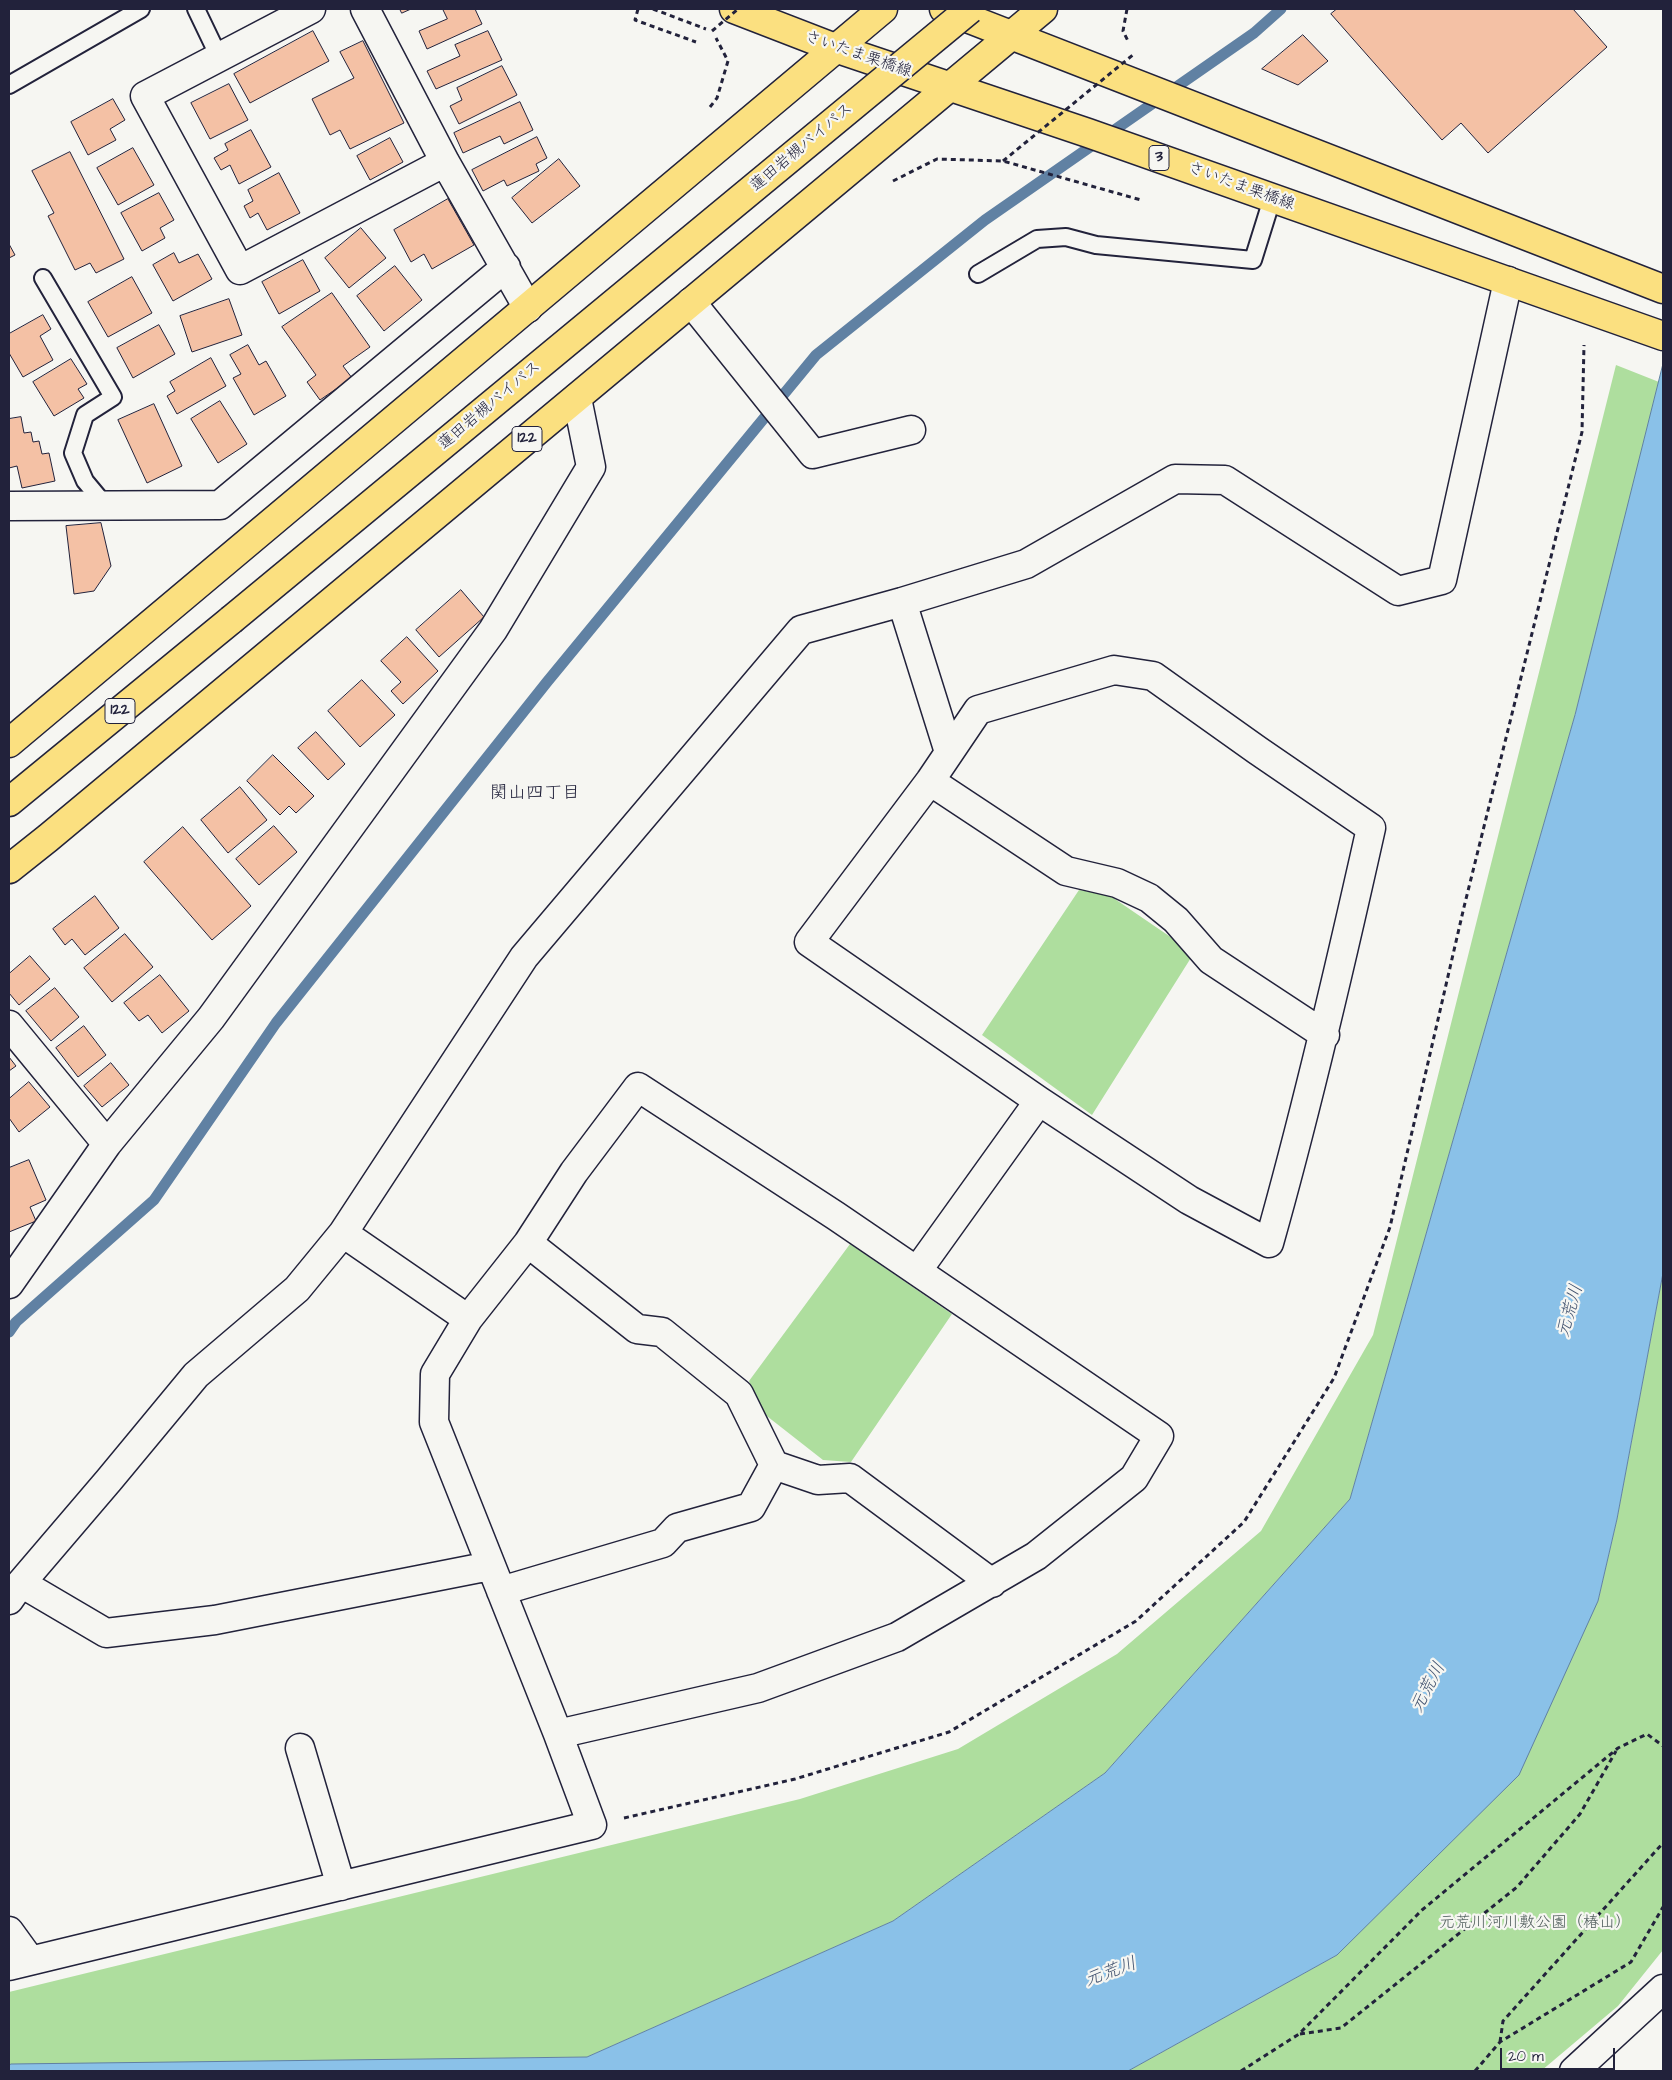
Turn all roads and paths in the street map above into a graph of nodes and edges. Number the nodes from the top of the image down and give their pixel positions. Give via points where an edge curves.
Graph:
1 (141, 9) edge
2 (196, 9) edge
3 (311, 9) edge
4 (365, 9) edge
5 (638, 9) edge
6 (653, 9) edge
7 (734, 9) edge
8 (738, 9) edge
9 (883, 9) edge
10 (944, 9) edge
11 (970, 9) edge
12 (1043, 9) edge
13 (1127, 9) edge
14 (712, 31) junction
15 (1013, 34) junction
16 (696, 42) dead end
17 (835, 48) junction
18 (219, 57) junction
19 (9, 85) edge
20 (949, 87) junction
21 (706, 112) dead end
22 (1003, 161) junction
23 (445, 162) junction
24 (887, 184) dead end
25 (1272, 199) junction
26 (1142, 200) dead end
27 (506, 267) junction
28 (978, 274) dead end
29 (43, 278) dead end
30 (1508, 281) junction
31 (1663, 289) edge
32 (691, 302) junction
33 (528, 308) junction
34 (1663, 336) edge
35 (577, 398) junction
36 (911, 430) dead end
37 (105, 505) junction
38 (9, 506) edge
39 (902, 602) junction
40 (9, 743) edge
41 (949, 752) junction
42 (930, 781) junction
43 (9, 802) edge
44 (9, 868) edge
45 (9, 1025) edge
46 (1325, 1034) junction
47 (1039, 1101) junction
48 (108, 1144) junction
49 (343, 1233) junction
50 (528, 1244) junction
51 (917, 1272) junction
52 (9, 1284) edge
53 (468, 1319) junction
54 (774, 1465) junction
55 (490, 1566) junction
56 (992, 1583) junction
57 (15, 1591) edge
58 (501, 1591) junction
59 (558, 1734) junction
60 (1663, 1746) edge
61 (300, 1748) dead end
62 (1618, 1748) junction
63 (1663, 1843) edge
64 (341, 1886) junction
65 (1663, 1907) edge
66 (9, 1930) edge
67 (19, 1963) edge
68 (1663, 1989) edge
69 (1300, 2034) junction
70 (1500, 2042) junction
71 (1241, 2071) edge
72 (1475, 2071) edge
73 (1574, 2071) edge

1 - 19 lane
2 - 18 lane
3 - 18 street
4 - 23 street
5 - 16 path via 635,20
6 - 14 path
7 - 17 main road, さいたま栗橋線 / 3
8 - 14 path, bridge
9 - 17 main road
10 - 15 main road
11 - 43 main road, 蓮田岩槻バイパス / 122, bridge
12 - 15 main road, 122
13 - 22 path, bridge via 1123,31 1134,54
14 - 21 path via 728,60 718,98
15 - 20 main road, 122
15 - 31 main road
17 - 20 main road, さいたま栗橋線 / 3
17 - 33 main road
18 - 23 street via 145,96 240,270
20 - 25 main road, さいたま栗橋線 / 3
20 - 32 main road, 122
22 - 24 path via 937,159
22 - 26 path
23 - 27 street
25 - 28 lane via 1253,260 1096,245 1066,237 1037,239
25 - 30 main road, さいたま栗橋線 / 3
27 - 33 street
27 - 37 street via 220,505
29 - 37 lane via 113,397 85,415 73,453 85,482
30 - 34 main road, さいたま栗橋線 / 3
30 - 39 street via 1442,580 1398,591 1225,480 1175,480 1026,564
32 - 35 main road, 122
32 - 36 street via 813,454
33 - 40 main road
35 - 44 main road, 122
35 - 48 street via 591,467 492,630 212,1018
37 - 38 street
39 - 41 street
39 - 49 street via 801,630 524,956
41 - 42 street
41 - 46 street via 978,710 1114,670 1153,676 1371,828
42 - 46 street via 1066,871 1117,883 1149,898 1176,920 1211,960
42 - 47 street via 809,942
45 - 48 street
46 - 47 street via 1269,1243 1189,1200
47 - 51 street
48 - 52 street
49 - 53 street
49 - 57 street via 297,1289 196,1375
50 - 51 street via 574,1172 638,1087
50 - 53 street
50 - 54 street via 637,1329 662,1332 739,1394
51 - 56 street via 1159,1436 1134,1478 1036,1556
53 - 55 street via 435,1374 434,1422
54 - 56 street via 818,1480 850,1478
54 - 58 street via 751,1507 677,1528 663,1543
55 - 57 street via 215,1620 106,1633
55 - 58 street
56 - 59 street via 897,1637 758,1688
58 - 59 street
59 - 64 street via 592,1826
60 - 62 path via 1647,1734
61 - 64 street
62 - 69 path via 1422,1910
62 - 69 path via 1580,1814 1517,1886 1341,2028
63 - 70 path via 1503,2021
64 - 67 street
65 - 70 path via 1631,1962
66 - 67 street
68 - 73 street
69 - 71 path
70 - 72 path

